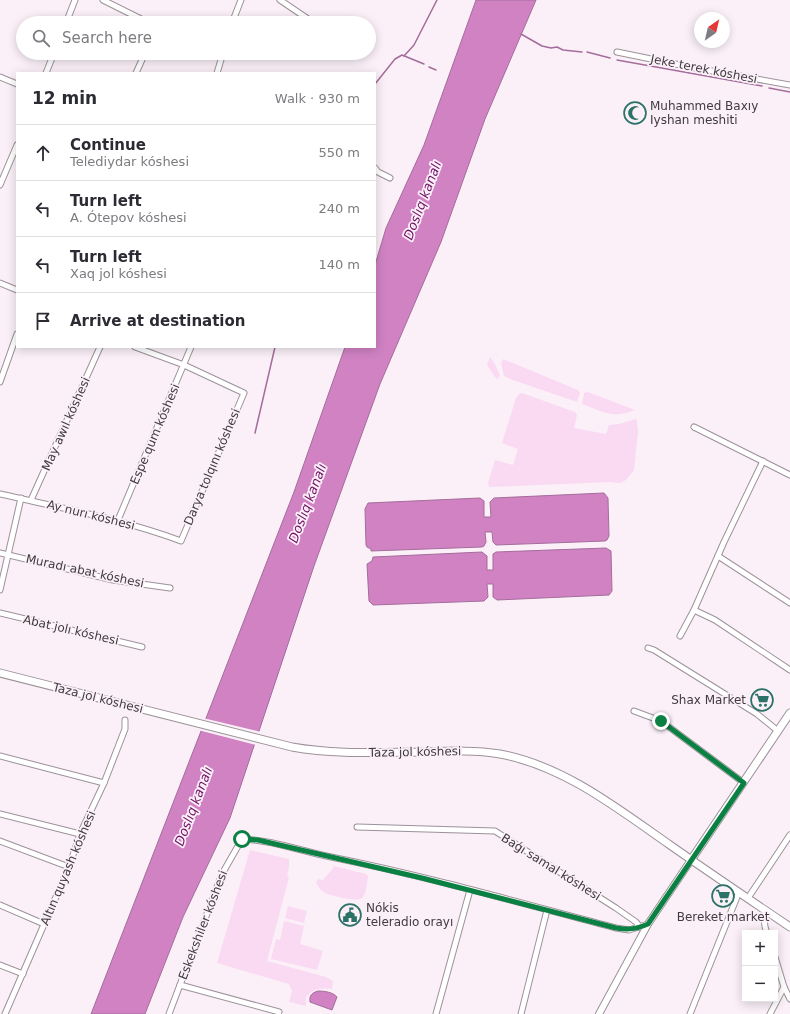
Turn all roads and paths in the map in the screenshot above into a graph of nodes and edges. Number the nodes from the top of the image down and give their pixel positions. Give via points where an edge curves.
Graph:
1 (75, 0) edge
2 (104, 0) edge
3 (241, 0) edge
4 (280, 0) edge
5 (69, 16) edge
6 (135, 16) edge
7 (235, 16) edge
8 (304, 16) edge
9 (617, 52) dead end
10 (51, 60) edge
11 (142, 60) edge
12 (221, 60) edge
13 (46, 72) edge
14 (136, 72) edge
15 (217, 72) edge
16 (0, 77) edge
17 (16, 84) edge
18 (790, 85) edge
19 (16, 146) edge
20 (376, 169) edge
21 (390, 178) dead end
22 (0, 185) edge
23 (0, 283) edge
24 (16, 290) edge
25 (16, 337) edge
26 (100, 348) edge
27 (138, 348) edge
28 (191, 348) edge
29 (184, 365) junction
30 (0, 382) edge
31 (694, 428) dead end
32 (763, 461) junction
33 (790, 475) edge
34 (0, 494) edge
35 (21, 498) junction
36 (31, 500) junction
37 (118, 520) junction
38 (181, 541) joint
39 (0, 553) edge
40 (9, 554) junction
41 (718, 556) junction
42 (170, 588) dead end
43 (0, 590) edge
44 (790, 603) edge
45 (694, 610) junction
46 (0, 613) edge
47 (680, 636) dead end
48 (142, 647) dead end
49 (648, 648) dead end
50 (790, 670) edge
51 (0, 673) edge
52 (634, 711) dead end
53 (790, 713) edge
54 (125, 720) dead end
55 (778, 731) junction
56 (0, 756) edge
57 (104, 783) junction
58 (744, 783) junction
59 (0, 814) edge
60 (357, 827) dead end
61 (80, 834) junction
62 (790, 835) edge
63 (0, 841) edge
64 (692, 860) junction
65 (69, 867) junction
66 (470, 890) junction
67 (739, 892) junction
68 (748, 898) junction
69 (0, 905) edge
70 (547, 910) junction
71 (767, 912) junction
72 (44, 924) junction
73 (648, 924) junction
74 (640, 927) junction
75 (790, 927) edge
76 (766, 930) edge
77 (0, 965) edge
78 (778, 966) edge
79 (23, 974) junction
80 (180, 985) junction
81 (784, 987) junction
82 (790, 999) edge
83 (279, 1012) dead end
84 (5, 1014) edge
85 (169, 1014) edge
86 (436, 1014) edge
87 (521, 1014) edge
88 (599, 1014) edge
89 (690, 1014) edge
90 (770, 1014) edge

1 - 5 street
2 - 6 street
3 - 7 street
4 - 8 street
9 - 18 street, Jeke terek kóshesi
10 - 13 street
11 - 14 street
12 - 15 street
16 - 17 street
19 - 22 street
20 - 21 street
23 - 24 street
25 - 30 street
26 - 36 street, May awıl kóshesi
27 - 29 street
28 - 29 street, Espe qum kóshesi
29 - 37 street, Espe qum kóshesi
29 - 38 street, Darya tolqını kóshesi via 244,393
31 - 32 street
32 - 33 street
32 - 41 street
34 - 35 street, Ay nurı kóshesi
35 - 36 street, Ay nurı kóshesi
35 - 40 street
36 - 37 street, Ay nurı kóshesi
37 - 38 street, Ay nurı kóshesi
39 - 40 street, Muradı abat kóshesi
40 - 42 street, Muradı abat kóshesi via 114,580
40 - 43 street
41 - 44 street
41 - 45 street
45 - 47 street
45 - 50 street via 715,620
46 - 48 street, Abat jolı kóshesi
49 - 55 street via 756,714
51 - 64 main road, Taza jol kóshesi via 292,747 334,753 482,752 526,760 573,780
52 - 58 street via 661,721
53 - 55 main road
54 - 57 street, Altın quyash kóshesi via 125,729
55 - 58 main road
56 - 57 street
57 - 61 street, Altın quyash kóshesi
58 - 64 main road
59 - 61 street
60 - 74 street, Baǵı samal kóshesi via 495,831 616,908
61 - 65 street, Altın quyash kóshesi
62 - 68 street
63 - 65 street
64 - 67 main road, Taza jol kóshesi
64 - 73 street
65 - 72 street, Altın quyash kóshesi
66 - 70 street
66 - 80 street, Eskekshiler kóshesi via 258,840 242,839 222,874
66 - 86 street
67 - 68 main road, Taza jol kóshesi
67 - 89 street
68 - 71 main road, Taza jol kóshesi
69 - 72 street
70 - 74 street via 616,928 629,930
70 - 87 street
71 - 75 main road, Taza jol kóshesi
71 - 76 street via 764,917
72 - 79 street, Altın quyash kóshesi
73 - 74 street
73 - 88 street
77 - 79 street
78 - 81 street
79 - 84 street, Altın quyash kóshesi
80 - 83 street
80 - 85 street, Eskekshiler kóshesi
81 - 82 street
81 - 90 street

